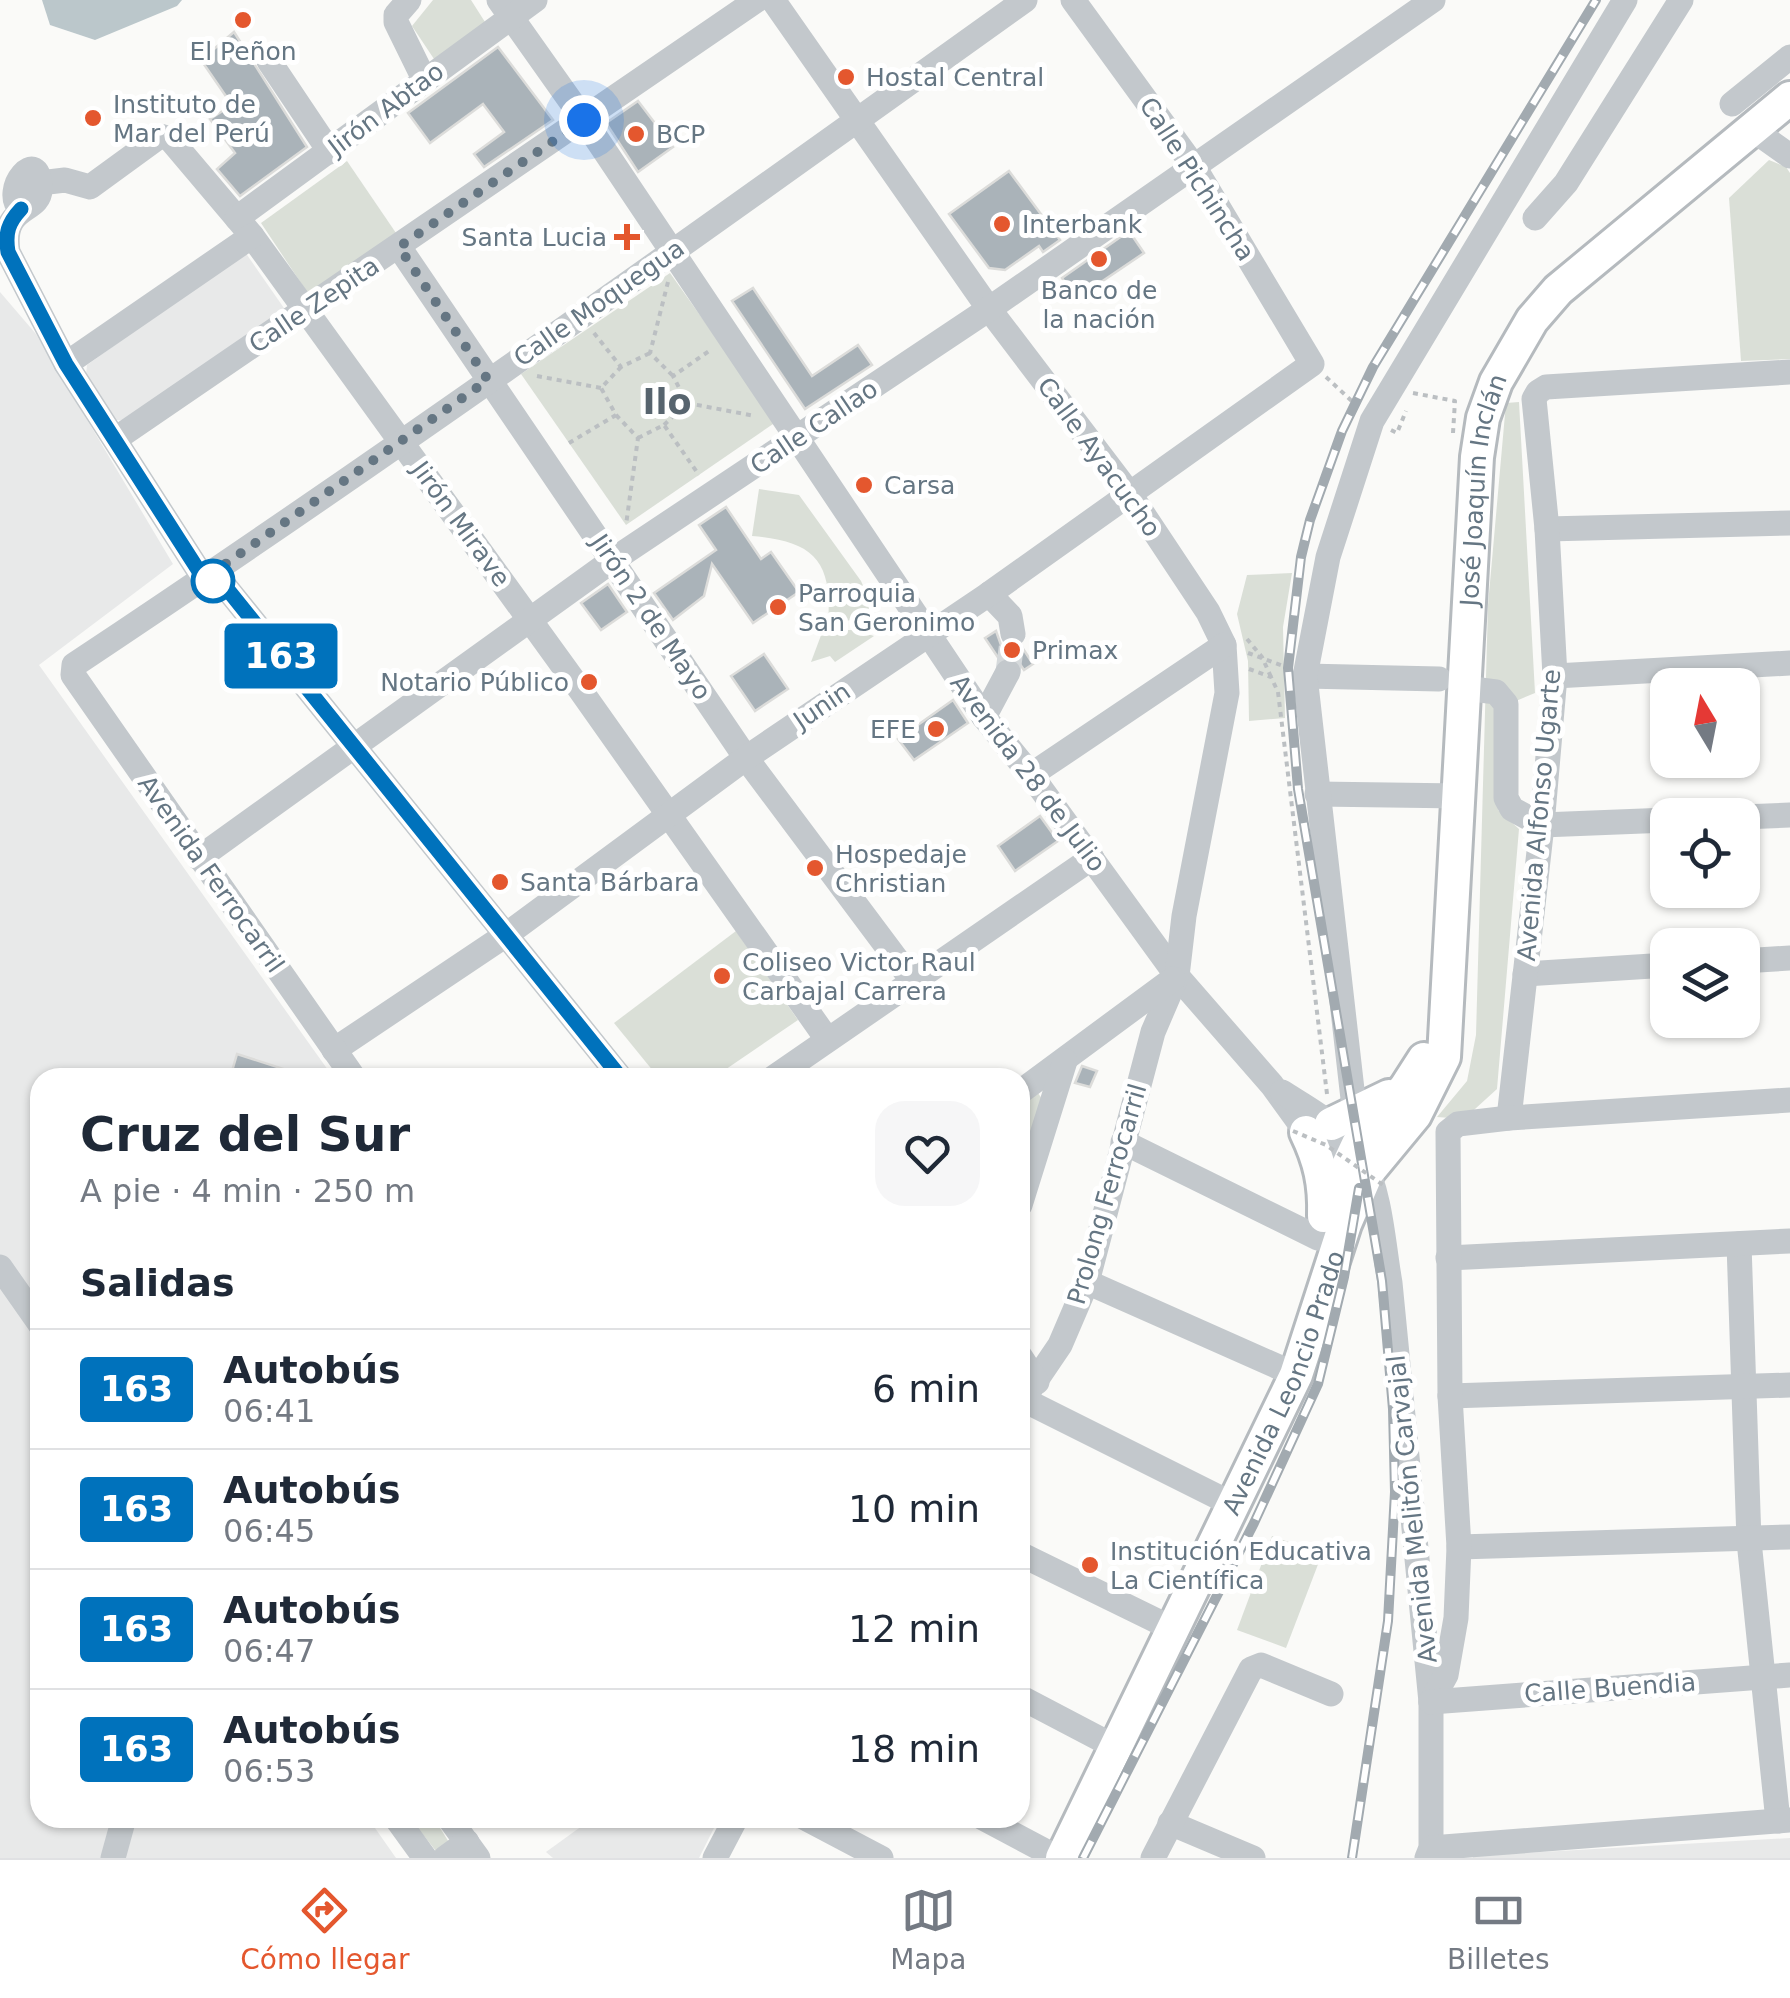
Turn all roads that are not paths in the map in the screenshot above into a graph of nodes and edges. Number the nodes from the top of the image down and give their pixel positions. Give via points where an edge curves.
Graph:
1 (409, 0) edge
2 (535, 0) edge
3 (757, 0) edge
4 (773, 0) edge
5 (1025, 0) edge
6 (1074, 0) edge
7 (1433, 0) edge
8 (1625, 0) edge
9 (1681, 0) edge
10 (505, 8) edge
11 (1790, 57) edge
12 (268, 61) dead end
13 (424, 79) junction
14 (1790, 98) edge
15 (1742, 117) junction
16 (584, 120) junction
17 (858, 120) junction
18 (330, 152) junction
19 (1790, 156) edge
20 (1193, 166) junction
21 (1535, 218) dead end
22 (244, 227) junction
23 (399, 247) junction
24 (672, 263) junction
25 (989, 309) junction
26 (306, 312) junction
27 (66, 364) junction
28 (1312, 364) joint
29 (1790, 372) edge
30 (495, 388) junction
31 (117, 438) junction
32 (400, 440) junction
33 (791, 443) junction
34 (1130, 493) junction
35 (1790, 523) edge
36 (1547, 529) junction
37 (613, 560) junction
38 (204, 579) junction
39 (989, 594) junction
40 (530, 619) junction
41 (927, 634) junction
42 (1013, 634) tunnel mouth
43 (1226, 652) junction
44 (1790, 663) edge
45 (72, 669) joint
46 (1008, 672) tunnel mouth
47 (1305, 676) junction
48 (1555, 676) junction
49 (1452, 684) junction
50 (984, 717) junction
51 (355, 746) junction
52 (746, 758) junction
53 (1031, 775) junction
54 (1317, 794) junction
55 (1460, 796) junction
56 (1790, 815) edge
57 (669, 816) junction
58 (1760, 816) edge
59 (1650, 821) edge
60 (1542, 825) junction
61 (199, 858) junction
62 (1092, 858) junction
63 (506, 935) junction
64 (1790, 958) edge
65 (1760, 960) edge
66 (1650, 966) edge
67 (1525, 974) junction
68 (1176, 976) junction
69 (912, 980) junction
70 (1444, 1012) junction
71 (827, 1038) junction
72 (334, 1050) junction
73 (1065, 1061) junction
74 (347, 1068) edge
75 (613, 1068) edge
76 (786, 1068) edge
77 (1030, 1085) edge
78 (1406, 1087) junction
79 (1790, 1100) edge
80 (1508, 1118) junction
81 (1322, 1125) junction
82 (1123, 1142) junction
83 (1368, 1169) junction
84 (1030, 1173) edge
85 (1321, 1227) junction
86 (1790, 1241) edge
87 (1739, 1244) junction
88 (1448, 1258) junction
89 (0, 1267) edge
90 (1087, 1282) junction
91 (30, 1310) edge
92 (1283, 1368) junction
93 (1790, 1385) edge
94 (1744, 1386) junction
95 (1030, 1390) edge
96 (1450, 1396) junction
97 (1030, 1397) edge
98 (1220, 1498) junction
99 (1790, 1537) edge
100 (1749, 1540) junction
101 (1459, 1548) junction
102 (1030, 1559) edge
103 (1158, 1622) junction
104 (1790, 1674) edge
105 (1763, 1677) junction
106 (1331, 1694) dead end
107 (1030, 1702) edge
108 (1431, 1702) junction
109 (1100, 1739) junction
110 (1784, 1821) edge
111 (1170, 1824) junction
112 (121, 1828) edge
113 (403, 1828) edge
114 (457, 1828) edge
115 (731, 1828) edge
116 (824, 1828) edge
117 (1001, 1828) edge
118 (472, 1850) edge
119 (1429, 1853) edge
120 (1050, 1856) edge
121 (113, 1858) edge
122 (424, 1858) edge
123 (445, 1858) edge
124 (715, 1858) edge
125 (880, 1858) edge
126 (1152, 1858) edge
127 (1253, 1858) edge

1 - 13 street via 396,22
2 - 10 street, Jirón Abtao
3 - 16 street, Calle Zepita
4 - 17 street, Calle Ayacucho
5 - 17 street, Calle Moquegua
6 - 20 street, Calle Pichincha
7 - 20 street, Calle Callao
8 - 47 street via 1372,422 1328,556
9 - 21 street via 1566,183
10 - 13 street, Jirón Abtao
10 - 16 street, Avenida 28 de Julio
11 - 15 street
12 - 18 street
13 - 18 street, Jirón Abtao
14 - 15 main road, José Joaquín Inclán
15 - 19 street
15 - 49 main road, José Joaquín Inclán via 1558,290 1510,352 1483,418
16 - 23 street, Calle Zepita
16 - 24 street, Avenida 28 de Julio
17 - 24 street, Calle Moquegua
17 - 25 street, Calle Ayacucho
18 - 22 street, Jirón Abtao
20 - 25 street, Calle Callao
20 - 28 street, Calle Pichincha
22 - 26 street, Jirón Mirave
22 - 27 street, Jirón Abtao
22 - 27 street, Jirón Mirave via 166,136 90,187 40,182 40,195 10,221 5,235
23 - 26 street, Calle Zepita
23 - 30 street, Jirón 2 de Mayo
24 - 30 street, Calle Moquegua
24 - 33 street, Avenida 28 de Julio
25 - 33 street, Calle Callao
25 - 34 street, Calle Ayacucho
26 - 31 street, Calle Zepita
26 - 32 street, Jirón Mirave
27 - 31 street
28 - 34 street, Junin
29 - 36 street, Avenida Alfonso Ugarte via 1538,392
30 - 32 street, Calle Moquegua
30 - 37 street, Jirón 2 de Mayo
31 - 38 street
32 - 38 street, Calle Moquegua
32 - 40 street, Jirón Mirave
33 - 37 street, Calle Callao
33 - 41 street, Avenida 28 de Julio
34 - 39 street, Junin
34 - 43 street, Calle Ayacucho via 1208,612
35 - 36 street
36 - 48 street, Avenida Alfonso Ugarte
37 - 40 street, Calle Callao
37 - 52 street, Jirón 2 de Mayo
38 - 45 street, Calle Moquegua
38 - 51 street via 224,585
39 - 41 street, Junin
39 - 42 street via 1010,616
40 - 51 street, Calle Callao
40 - 57 street, Jirón Mirave
41 - 50 street, Avenida 28 de Julio
41 - 52 street, Junin
43 - 53 street
43 - 68 street via 1222,727
44 - 48 street
45 - 61 street, Avenida Ferrocarril
46 - 50 street
47 - 49 street
47 - 54 street
48 - 60 street, Avenida Alfonso Ugarte
49 - 55 main road, José Joaquín Inclán
49 - 60 street via 1496,692 1506,704 1506,798 1512,809
50 - 53 street, Avenida 28 de Julio
51 - 61 street, Calle Callao
51 - 63 street
52 - 57 street, Junin
52 - 69 street, Jirón 2 de Mayo
53 - 62 street, Avenida 28 de Julio
54 - 55 street
54 - 81 street
55 - 70 main road, José Joaquín Inclán
56 - 58 street
57 - 63 street, Junin
57 - 71 street, Jirón Mirave
59 - 60 street
60 - 67 street, Avenida Alfonso Ugarte
61 - 72 street, Avenida Ferrocarril
62 - 68 street, Avenida 28 de Julio
62 - 69 street
63 - 72 street, Junin
63 - 75 street
64 - 65 street
66 - 67 street
67 - 80 street, Avenida Alfonso Ugarte
68 - 73 street
68 - 81 street, Avenida 28 de Julio via 1272,1085
68 - 82 street, Prolong Ferrocarril
69 - 71 street
70 - 78 main road, José Joaquín Inclán via 1436,1040
70 - 83 main road, José Joaquín Inclán via 1444,1057 1415,1115
71 - 76 street
72 - 74 street, Avenida Ferrocarril
73 - 77 street
73 - 84 street
78 - 81 main road
78 - 83 main road, Avenida Leoncio Prado
79 - 80 street
80 - 88 street via 1452,1127
81 - 83 street, Avenida 28 de Julio
81 - 85 main road
82 - 85 street
82 - 90 street, Prolong Ferrocarril
83 - 85 main road, Avenida Leoncio Prado
83 - 108 street, Avenida Melitón Carvajal via 1390,1283
83 - 120 main road, Avenida Leoncio Prado via 1296,1375
85 - 92 main road, Avenida Leoncio Prado
86 - 87 street
87 - 88 street
87 - 94 street
88 - 96 street
89 - 91 street
90 - 92 street
90 - 95 street, Prolong Ferrocarril via 1060,1345
92 - 98 main road, Avenida Leoncio Prado
93 - 94 street
94 - 96 street
94 - 100 street
96 - 101 street
97 - 98 street
98 - 103 main road, Avenida Leoncio Prado
99 - 100 street
100 - 101 street
100 - 105 street
101 - 108 street via 1446,1675
102 - 103 street
103 - 109 main road, Avenida Leoncio Prado
104 - 105 street, Calle Buendia
105 - 108 street, Calle Buendia
105 - 110 street
106 - 111 street via 1255,1666
107 - 109 street
108 - 119 street, Avenida Melitón Carvajal
109 - 120 main road, Avenida Leoncio Prado
110 - 119 street
111 - 126 street
111 - 127 street
112 - 121 street
113 - 122 street
114 - 118 street
115 - 124 street
116 - 125 street
117 - 120 street
118 - 123 street

